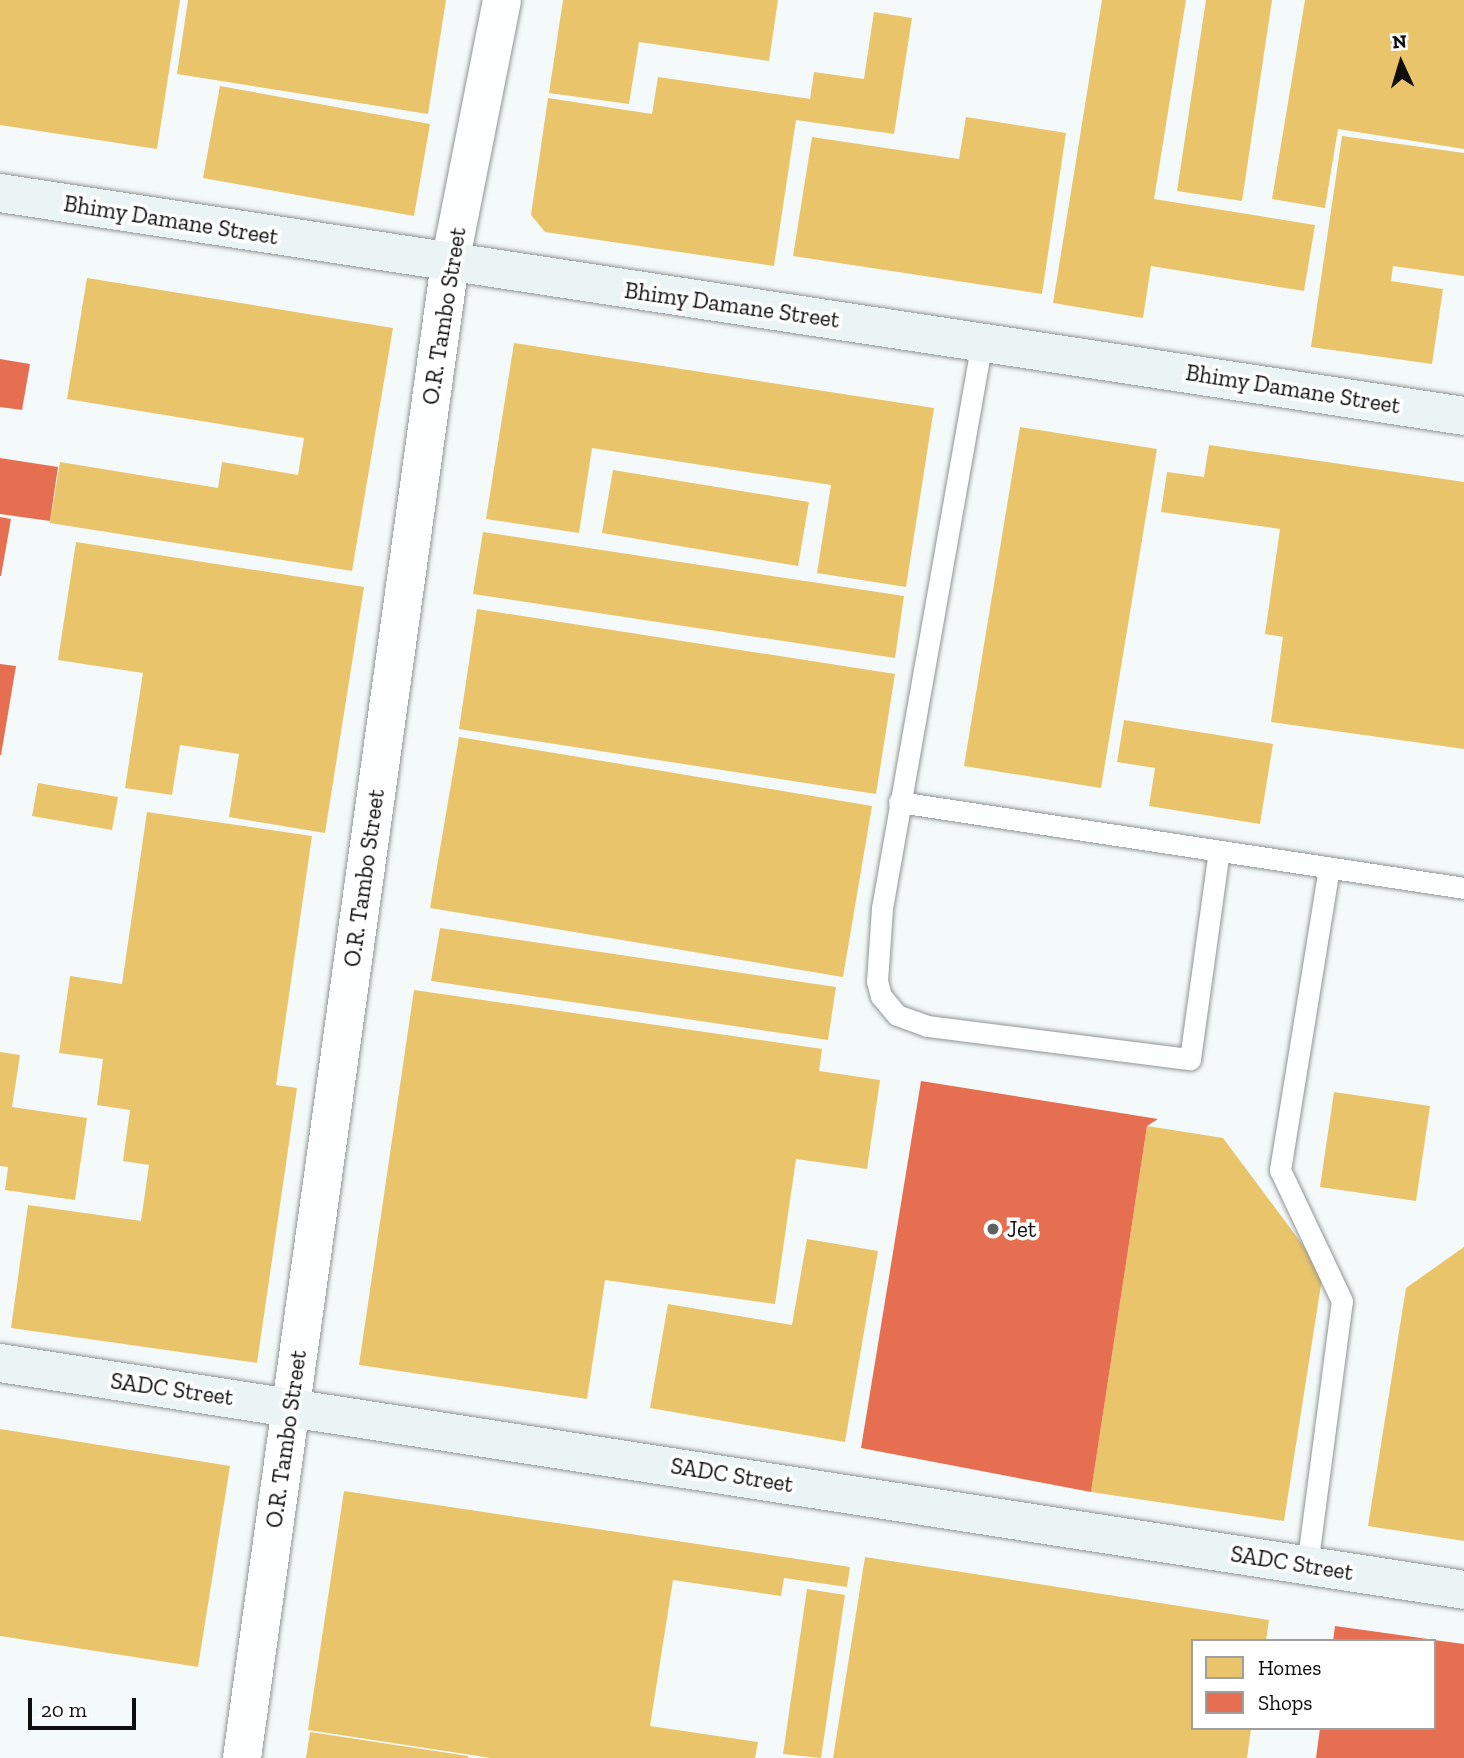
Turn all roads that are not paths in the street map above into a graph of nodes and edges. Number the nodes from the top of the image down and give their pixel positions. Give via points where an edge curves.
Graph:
1 (502, 0) edge
2 (0, 193) edge
3 (450, 263) junction
4 (982, 341) junction
5 (1464, 416) edge
6 (900, 803) junction
7 (1219, 851) junction
8 (1329, 868) junction
9 (1464, 888) edge
10 (0, 1363) edge
11 (290, 1406) junction
12 (1307, 1566) junction
13 (1464, 1590) edge
14 (242, 1758) edge

1 - 3 street, O.R. Tambo Street
2 - 3 main road, Bhimy Damane Street
3 - 4 main road, Bhimy Damane Street
3 - 11 street, O.R. Tambo Street
4 - 5 main road, Bhimy Damane Street
4 - 6 lane
6 - 7 lane
6 - 7 lane via 882,908 877,981 881,996 897,1015 927,1026 1190,1059
7 - 8 lane
8 - 9 lane
8 - 12 lane via 1280,1170 1342,1301
10 - 11 main road, SADC Street
11 - 12 main road, SADC Street
11 - 14 street, O.R. Tambo Street
12 - 13 main road, SADC Street

